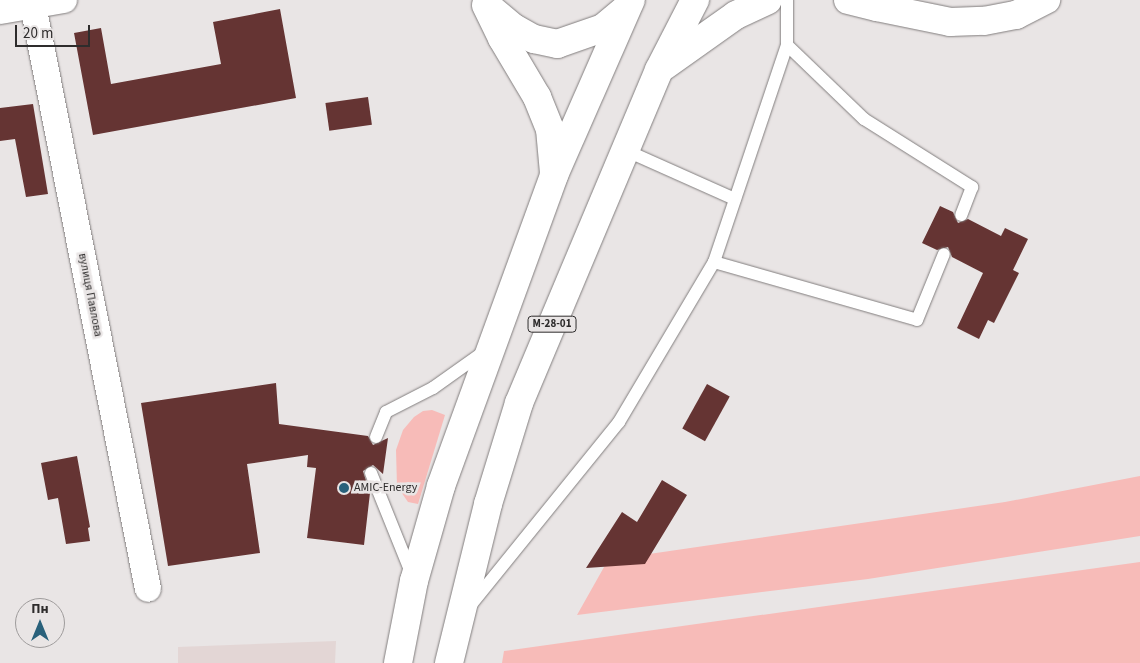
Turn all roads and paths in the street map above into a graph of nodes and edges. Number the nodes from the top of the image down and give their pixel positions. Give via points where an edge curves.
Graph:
1 (64, 0) edge
2 (695, 0) edge
3 (768, 0) edge
4 (787, 0) edge
5 (848, 0) edge
6 (1046, 0) edge
7 (486, 2) edge
8 (32, 3) edge
9 (629, 4) edge
10 (872, 4) edge
11 (0, 11) edge
12 (786, 45) junction
13 (659, 70) junction
14 (627, 151) junction
15 (554, 175) junction
16 (735, 199) junction
17 (961, 216) dead end
18 (944, 254) dead end
19 (714, 262) junction
20 (491, 347) junction
21 (376, 437) dead end
22 (371, 473) dead end
23 (414, 581) junction
24 (148, 589) dead end
25 (458, 621) junction
26 (398, 663) edge
27 (449, 663) edge

1 - 8 street
2 - 13 main road, М-28-01
3 - 13 main road via 736,14
4 - 12 lane
5 - 10 main road
6 - 10 main road via 1016,15 984,21 950,22
7 - 9 main road via 514,28 534,39 557,44 603,28
7 - 15 main road via 550,130
8 - 11 street
8 - 24 street, вулиця Павлова
9 - 15 main road
12 - 16 lane
12 - 17 lane via 864,119 972,186
13 - 14 main road, М-28-01
14 - 16 lane
14 - 25 main road, М-28-01 via 519,403 488,504
15 - 20 main road
16 - 19 lane
18 - 19 lane via 917,320
19 - 25 lane via 619,422
20 - 21 lane via 433,388 386,412
20 - 23 main road via 441,486
22 - 23 lane
23 - 26 main road
25 - 27 main road, М-28-01

